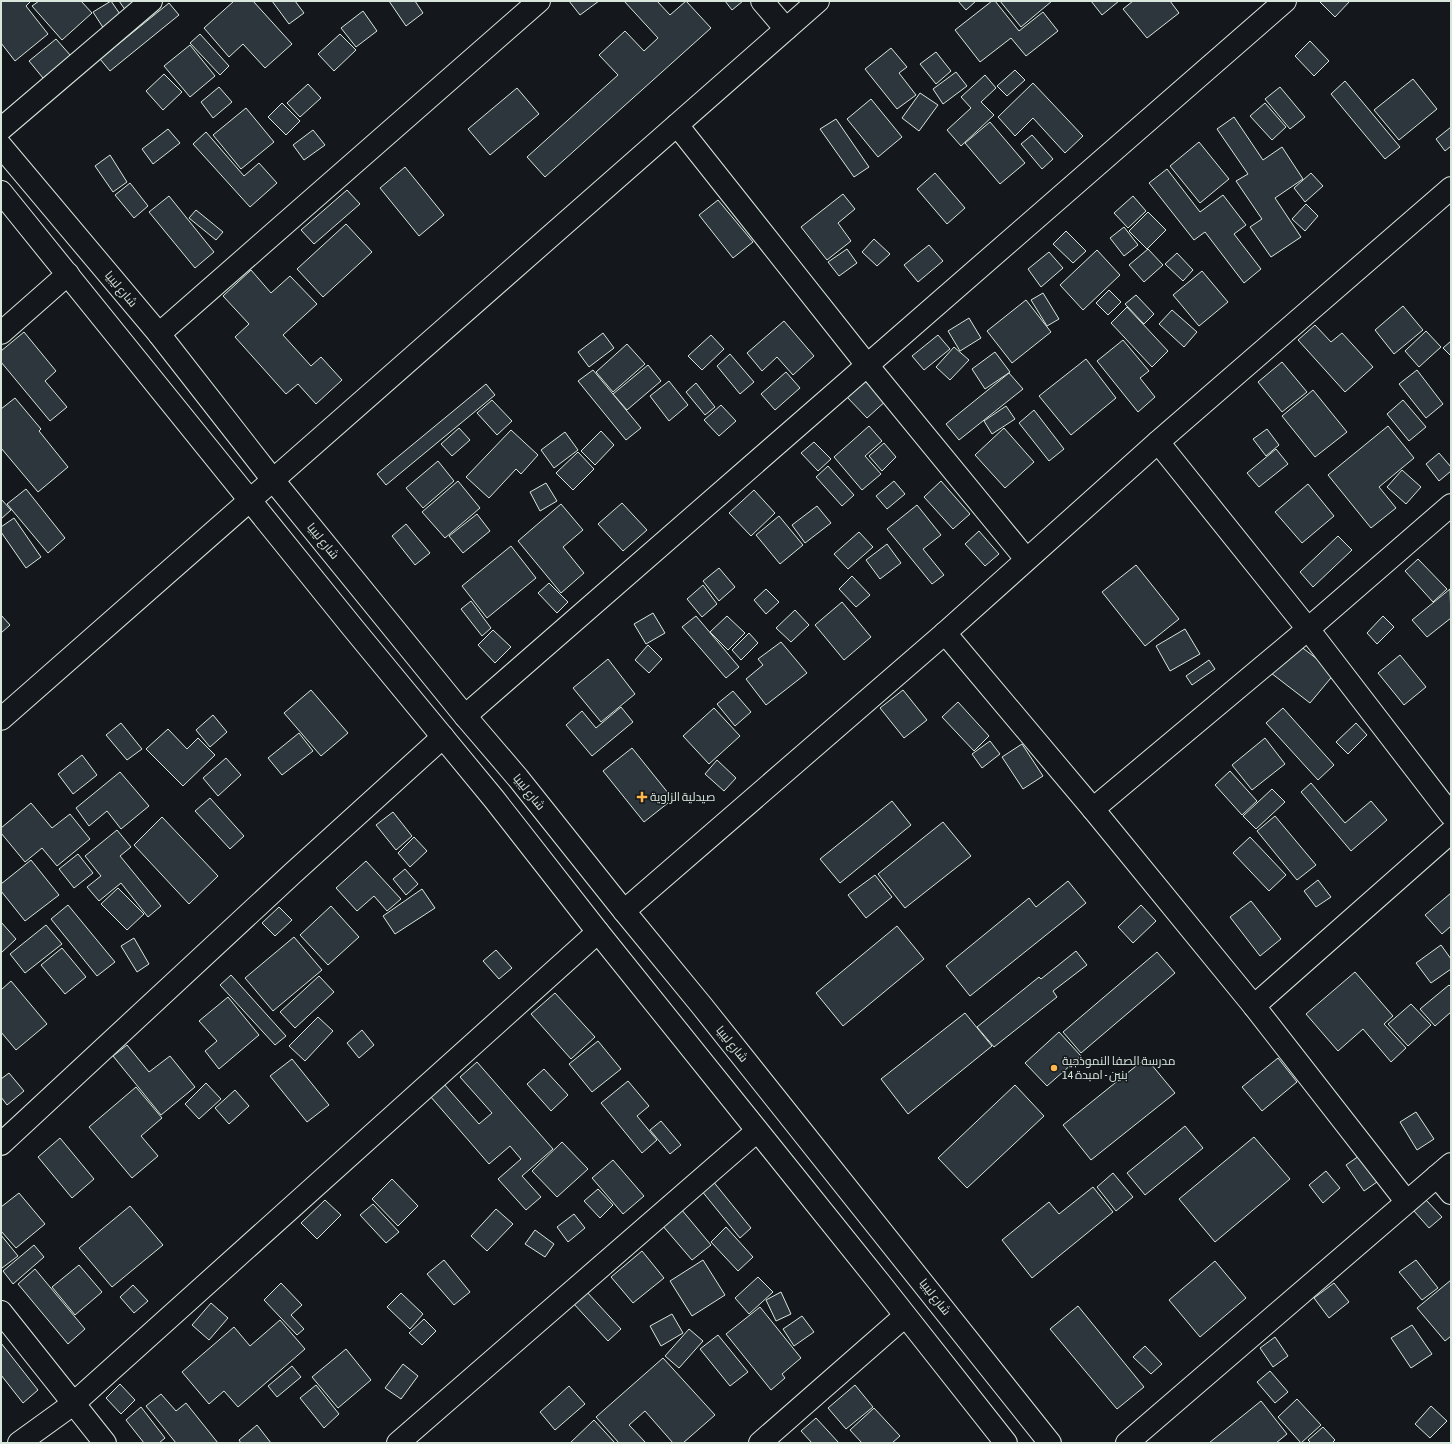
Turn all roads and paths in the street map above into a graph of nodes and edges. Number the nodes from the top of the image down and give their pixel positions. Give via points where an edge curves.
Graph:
1 (151, 1) edge
2 (539, 1) edge
3 (762, 1) edge
4 (818, 1) edge
5 (1285, 1) edge
6 (786, 29) junction
7 (677, 125) junction
8 (1, 129) edge
9 (1, 146) edge
10 (1451, 188) edge
11 (1, 192) edge
12 (68, 274) junction
13 (1, 333) edge
14 (159, 334) junction
15 (867, 365) junction
16 (1158, 442) junction
17 (273, 480) junction
18 (250, 500) junction
19 (1451, 505) edge
20 (1026, 558) junction
21 (1308, 629) junction
22 (945, 633) junction
23 (465, 716) junction
24 (1, 719) edge
25 (443, 737) junction
26 (518, 778) junction
27 (494, 799) junction
28 (1093, 809) junction
29 (1451, 815) edge
30 (1451, 832) edge
31 (624, 911) junction
32 (598, 932) junction
33 (1254, 1006) junction
34 (757, 1131) junction
35 (1, 1144) edge
36 (1444, 1170) edge
37 (1451, 1193) edge
38 (1406, 1201) junction
39 (905, 1258) junction
40 (879, 1282) junction
41 (1, 1312) edge
42 (905, 1316) junction
43 (73, 1404) junction
44 (19, 1443) edge
45 (105, 1443) edge
46 (398, 1443) edge
47 (760, 1443) edge
48 (1006, 1443) edge
49 (1050, 1443) edge
50 (1127, 1443) edge

1 - 8 street
2 - 14 street
3 - 6 street
4 - 6 street
5 - 15 street
6 - 7 street
7 - 15 street
7 - 17 street
9 - 14 street, شارع ليبيا
10 - 16 street
11 - 12 street
12 - 13 street
12 - 18 street
14 - 17 street, شارع ليبيا
15 - 20 street
15 - 23 street
16 - 20 street
16 - 21 street
17 - 18 street
17 - 23 street, شارع ليبيا
18 - 24 street
18 - 25 street
19 - 21 street
20 - 22 street
21 - 28 street
21 - 29 street
22 - 28 street
22 - 31 street
23 - 26 street, شارع ليبيا
25 - 27 street
25 - 35 street
26 - 27 street
26 - 31 street, شارع ليبيا
27 - 32 street
28 - 33 street
30 - 33 street
31 - 39 street, شارع ليبيا
32 - 34 street
32 - 43 street
33 - 38 street
34 - 40 street
34 - 46 street
36 - 37 street
36 - 38 street
38 - 50 street
39 - 40 street
39 - 49 street, شارع ليبيا
40 - 42 street
41 - 43 street
42 - 47 street
42 - 48 street
43 - 44 street
43 - 45 street

